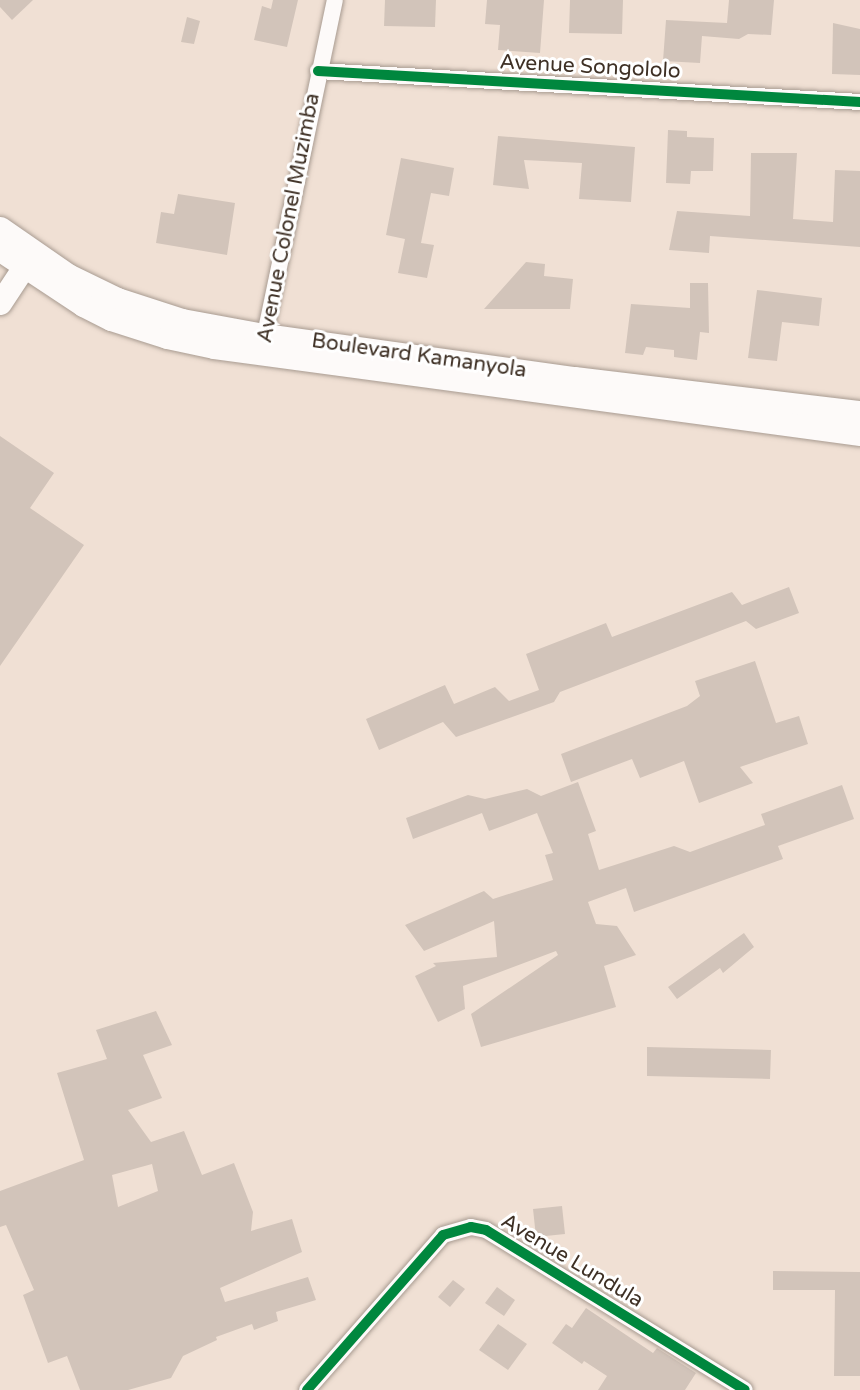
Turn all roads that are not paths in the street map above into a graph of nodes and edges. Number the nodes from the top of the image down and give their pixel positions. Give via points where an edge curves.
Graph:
1 (334, 0) edge
2 (318, 71) junction
3 (860, 102) edge
4 (0, 228) edge
5 (0, 250) edge
6 (28, 261) junction
7 (0, 303) edge
8 (263, 344) junction
9 (658, 397) junction
10 (860, 412) edge
11 (860, 434) edge
12 (726, 1377) junction
13 (307, 1390) edge
14 (715, 1390) edge
15 (744, 1390) edge

1 - 2 street, Avenue Colonel Muzimba
2 - 3 street, Avenue Songololo
2 - 8 street, Avenue Colonel Muzimba
4 - 6 main road, Boulevard Kamanyola
5 - 6 main road, Boulevard Kamanyola
6 - 7 main road
6 - 8 main road, Boulevard Kamanyola via 145,309
8 - 9 main road, Boulevard Kamanyola
9 - 10 main road, Boulevard Kamanyola
9 - 11 main road, Boulevard Kamanyola
12 - 13 street, Avenue Lundula via 486,1230 471,1227 443,1235
12 - 14 street
12 - 15 street, Avenue Lundula

